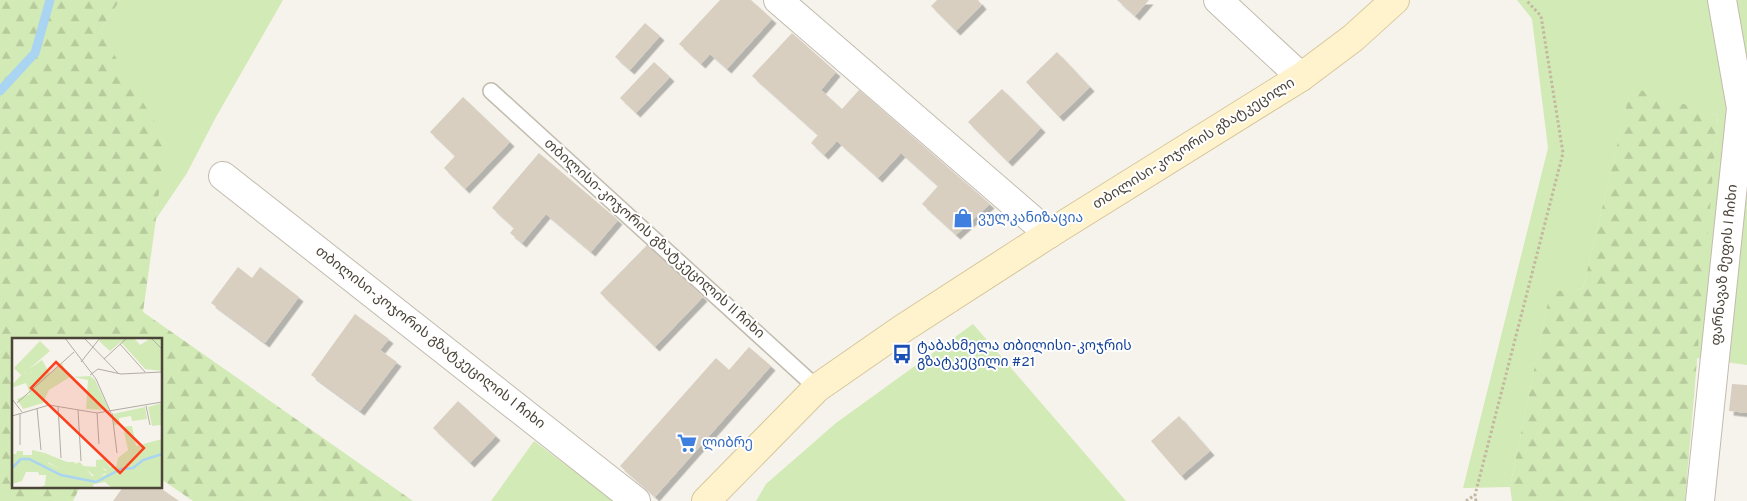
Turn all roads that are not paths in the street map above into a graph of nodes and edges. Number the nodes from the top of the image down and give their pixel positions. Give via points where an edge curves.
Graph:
1 (778, 0) edge
2 (1218, 0) edge
3 (1395, 0) edge
4 (1722, 0) edge
5 (1301, 77) junction
6 (491, 91) dead end
7 (223, 176) dead end
8 (1049, 234) junction
9 (816, 388) junction
10 (636, 501) edge
11 (706, 501) edge
12 (1700, 501) edge

1 - 8 street
2 - 5 street
3 - 5 main road, თბილისი-კოჯორის გზატკეცილი via 1353,38
4 - 12 street, ფარნავაზ მეფის I ჩიხი via 1741,108
5 - 8 main road, თბილისი-კოჯორის გზატკეცილი
6 - 9 lane, თბილისი-კოჯორის გზატკეცილის II ჩიხი
7 - 10 street, თბილისი-კოჯორის გზატკეცილის I ჩიხი
8 - 9 main road, თბილისი-კოჯორის გზატკეცილი
9 - 11 main road, თბილისი-კოჯორის გზატკეცილი

